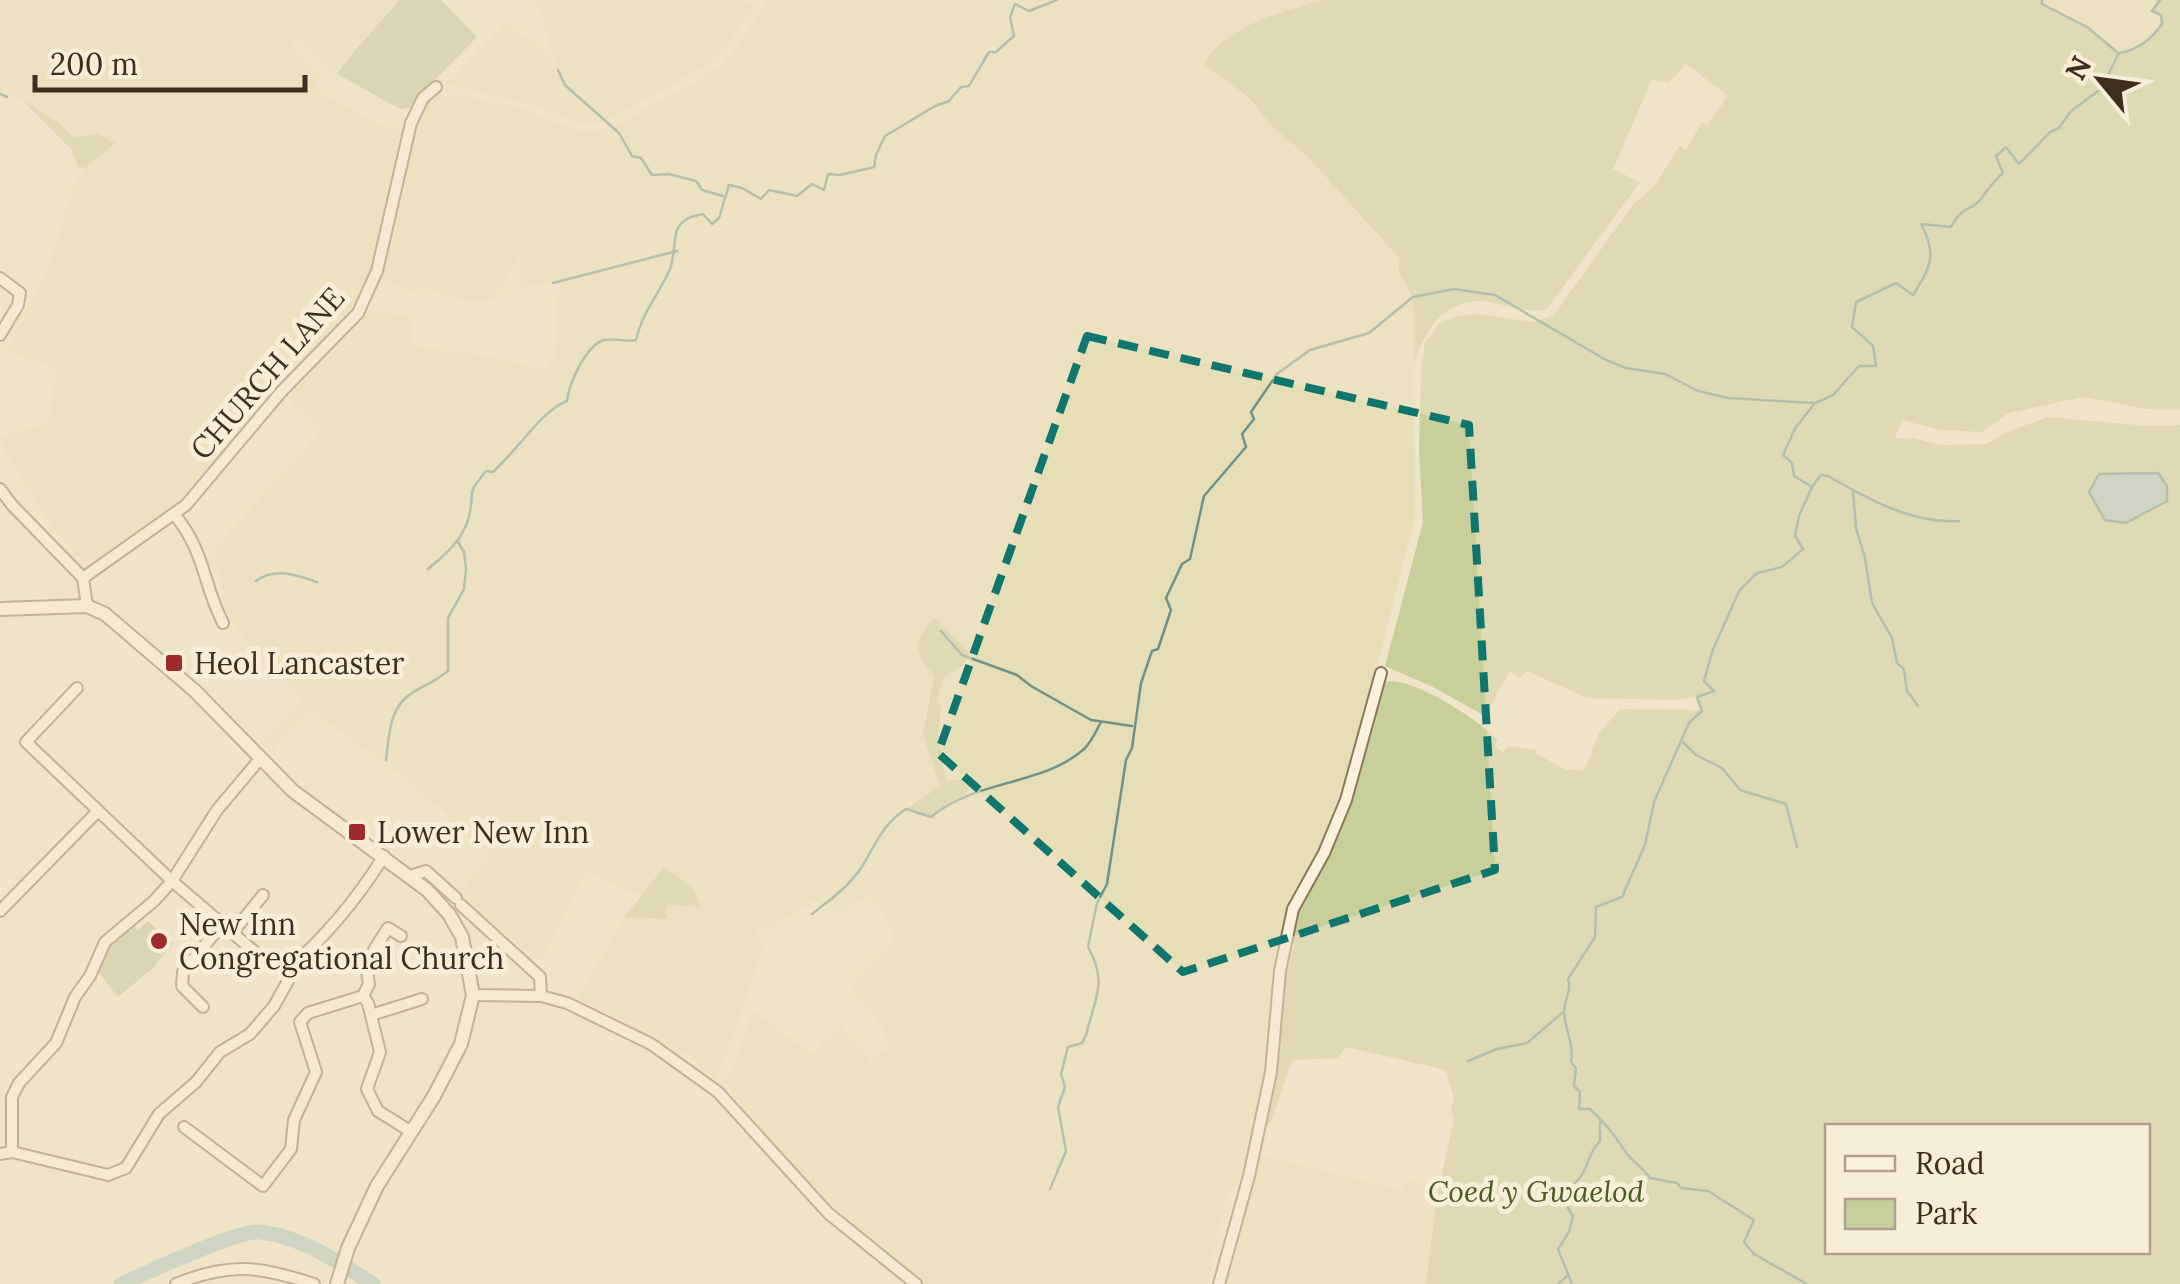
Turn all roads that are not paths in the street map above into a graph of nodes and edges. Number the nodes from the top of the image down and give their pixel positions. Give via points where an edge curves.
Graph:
1 (436, 87) dead end
2 (0, 278) edge
3 (0, 335) edge
4 (0, 489) edge
5 (12, 505) junction
6 (0, 513) edge
7 (174, 514) junction
8 (83, 578) junction
9 (87, 606) junction
10 (0, 610) edge
11 (223, 624) dead end
12 (1380, 673) dead end
13 (77, 688) dead end
14 (260, 759) junction
15 (96, 812) junction
16 (384, 856) junction
17 (410, 876) junction
18 (172, 881) junction
19 (0, 886) edge
20 (262, 895) dead end
21 (12, 898) junction
22 (0, 912) edge
23 (222, 924) junction
24 (233, 932) junction
25 (401, 936) dead end
26 (288, 968) junction
27 (473, 994) junction
28 (363, 996) junction
29 (541, 996) junction
30 (422, 999) dead end
31 (203, 1008) dead end
32 (371, 1015) junction
33 (184, 1127) dead end
34 (410, 1131) junction
35 (6, 1153) edge
36 (338, 1279) edge
37 (176, 1284) edge
38 (314, 1284) edge
39 (916, 1284) edge
40 (1219, 1284) edge

1 - 7 street, CHURCH LANE via 411,122 366,300
2 - 3 street via 20,292
4 - 5 street
5 - 6 street
5 - 8 street
7 - 8 street, CHURCH LANE
7 - 11 street via 192,536
8 - 9 street
9 - 10 street
9 - 14 street via 195,692
12 - 40 street via 1346,800 1293,908 1271,1072
13 - 15 street via 26,742
14 - 16 street
14 - 18 street via 217,810
15 - 18 street
15 - 21 street
16 - 17 street
16 - 26 street via 348,909
17 - 27 street via 449,914 462,937
17 - 29 street via 426,872 459,901 540,977
18 - 23 street
18 - 35 street via 105,942 56,1044 12,1096
19 - 21 street
20 - 24 street
21 - 22 street
23 - 24 street
23 - 31 street via 183,972 182,986
24 - 26 street via 270,965
25 - 28 street via 388,928 368,959
26 - 35 street via 274,1006 159,1114 126,1168 108,1175
27 - 29 street
27 - 34 street via 452,1064
28 - 32 street
28 - 33 street via 308,1013 300,1022 316,1072 294,1120 291,1149 262,1186
29 - 39 street via 568,1002 651,1044 718,1092 828,1213
30 - 32 street
32 - 34 street via 380,1052 367,1089 378,1111
34 - 36 street via 377,1186
37 - 38 street via 241,1267

